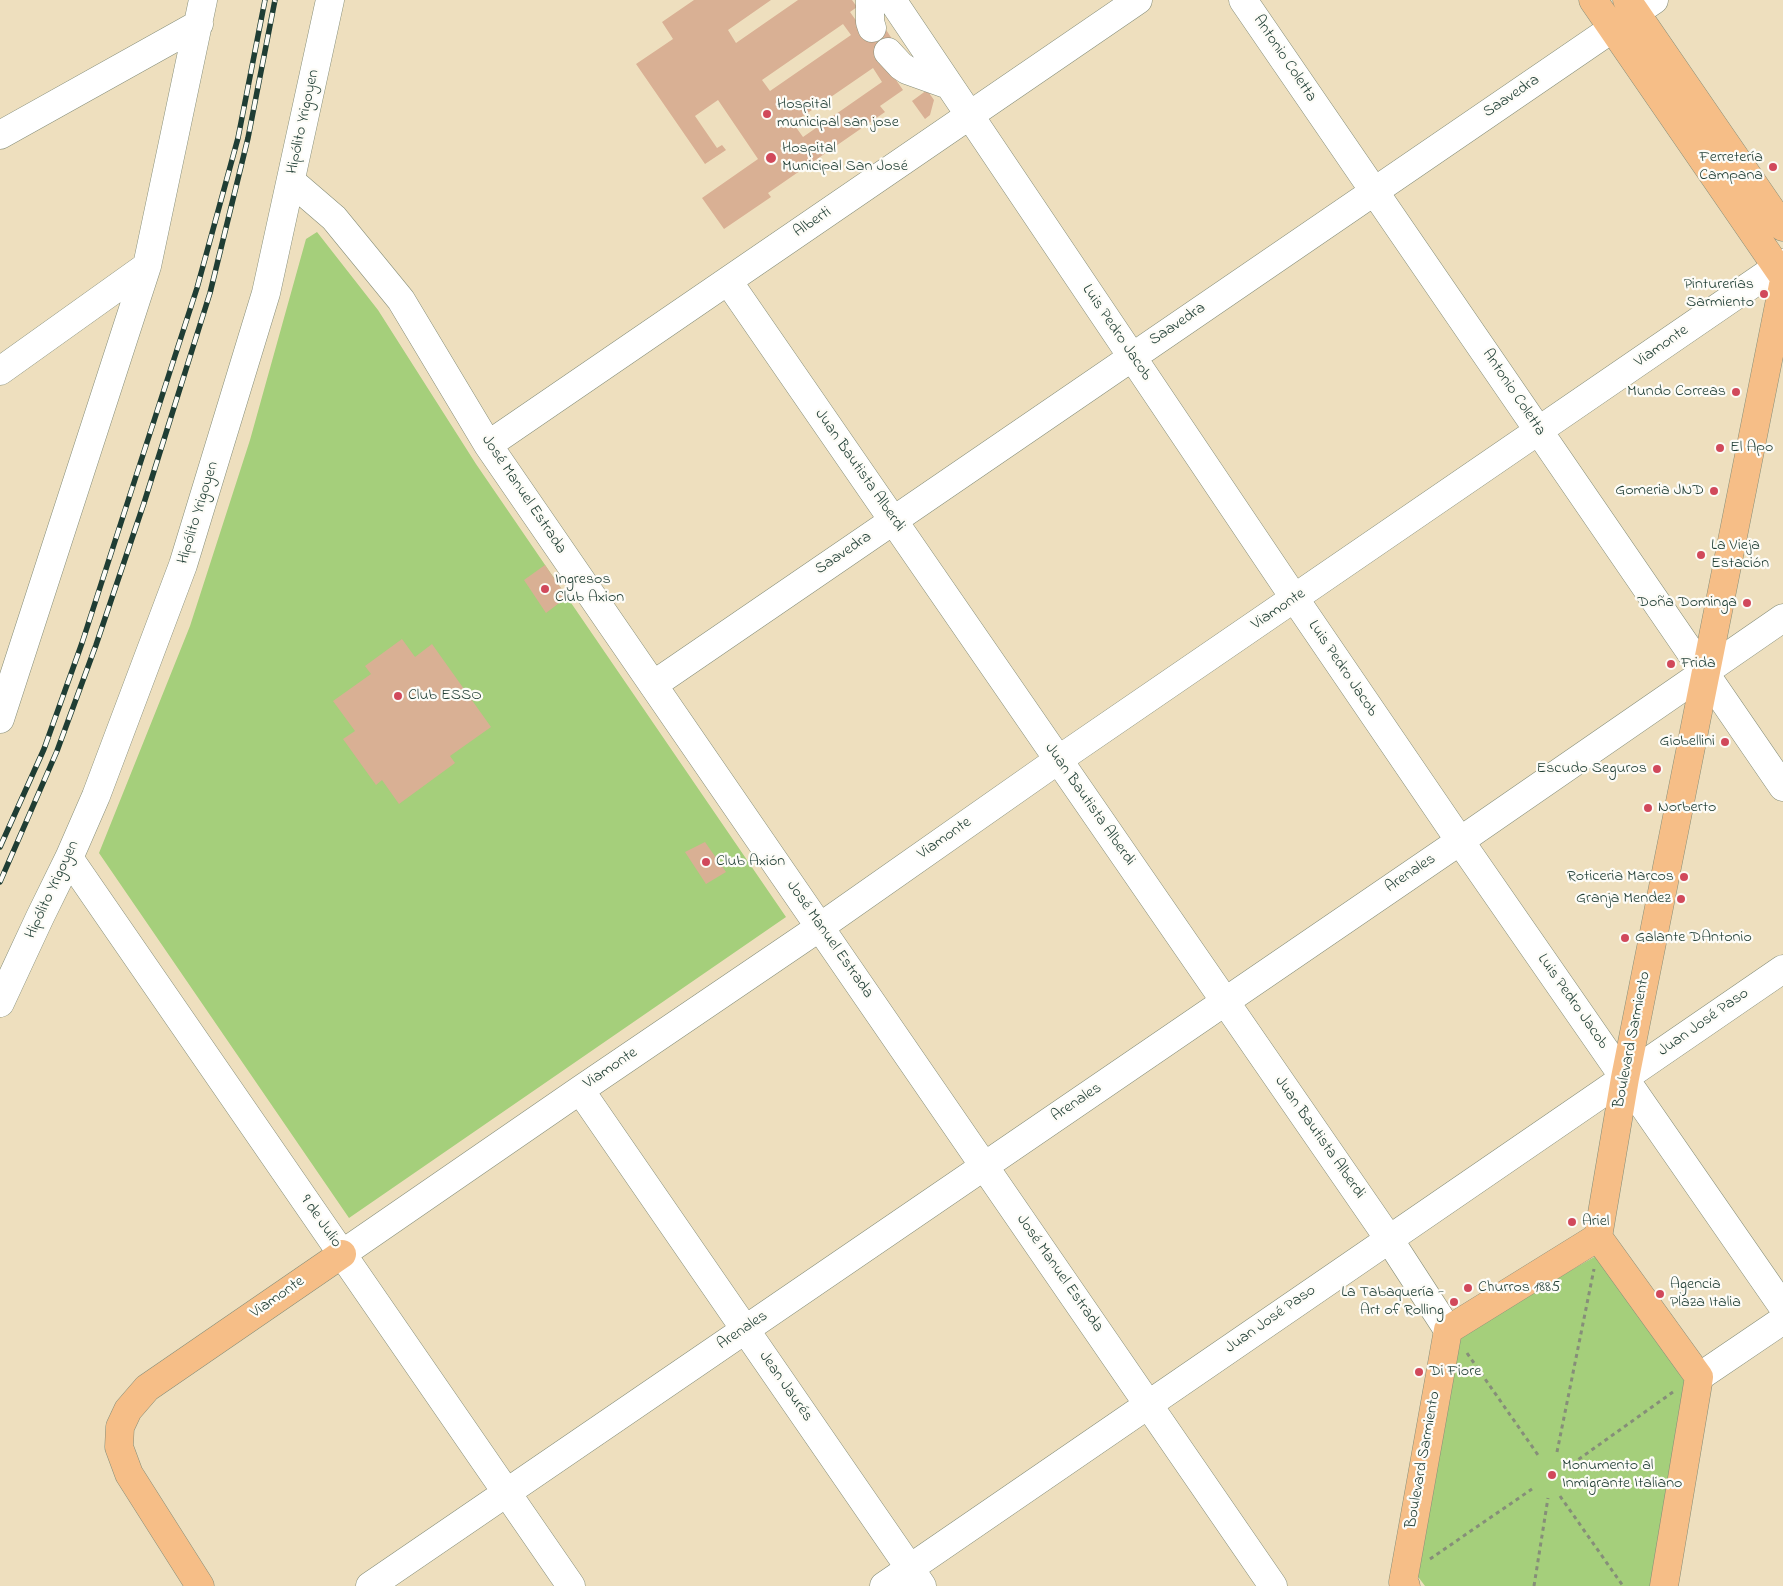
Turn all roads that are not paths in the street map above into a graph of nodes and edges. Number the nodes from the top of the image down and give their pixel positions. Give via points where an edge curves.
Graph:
1 (330, 0) edge
2 (870, 0) edge
3 (892, 0) edge
4 (1138, 0) edge
5 (1243, 0) edge
6 (1593, 0) edge
7 (1639, 4) edge
8 (201, 12) edge
9 (872, 28) dead end
10 (1613, 28) junction
11 (888, 52) dead end
12 (949, 85) junction
13 (970, 115) junction
14 (0, 135) edge
15 (291, 181) junction
16 (1374, 191) junction
17 (1783, 227) edge
18 (147, 266) junction
19 (1781, 273) edge
20 (728, 281) junction
21 (1132, 357) junction
22 (0, 371) edge
23 (1539, 431) junction
24 (488, 445) junction
25 (893, 520) junction
26 (1295, 599) junction
27 (1783, 618) edge
28 (1705, 672) junction
29 (653, 685) junction
30 (1, 712) edge
31 (1058, 760) junction
32 (1783, 787) edge
33 (1460, 841) junction
34 (69, 858) junction
35 (820, 927) junction
36 (1783, 969) edge
37 (1225, 1002) junction
38 (0, 1003) edge
39 (1625, 1078) junction
40 (580, 1090) junction
41 (984, 1166) junction
42 (1598, 1237) junction
43 (1389, 1239) junction
44 (342, 1254) junction
45 (1783, 1307) edge
46 (1783, 1320) edge
47 (745, 1329) junction
48 (1448, 1330) junction
49 (1689, 1383) junction
50 (1148, 1404) junction
51 (506, 1493) junction
52 (916, 1577) edge
53 (1402, 1585) edge
54 (200, 1586) edge
55 (370, 1586) edge
56 (570, 1586) edge
57 (884, 1586) edge
58 (1273, 1586) edge
59 (1664, 1586) edge

1 - 15 street, Hipólito Yrigoyen
2 - 9 street
3 - 12 street, Luis Pedro Jacob
4 - 13 street, Alberti
5 - 16 street, Antonio Coletta
6 - 10 main road
7 - 10 street, Saavedra
7 - 17 main road
8 - 14 street
8 - 18 street
10 - 16 street, Saavedra
10 - 19 main road
11 - 12 street via 907,70
12 - 13 street, Luis Pedro Jacob
13 - 20 street, Alberti
13 - 21 street, Luis Pedro Jacob
15 - 24 street, José Manuel Estrada via 334,218 401,300
15 - 34 street, Hipólito Yrigoyen via 266,293 183,566 96,796
16 - 21 street, Saavedra
16 - 23 street, Antonio Coletta
18 - 22 street
18 - 30 street
19 - 23 street, Viamonte
19 - 28 main road, Boulevard Sarmiento
20 - 24 street, Alberti
20 - 25 street, Juan Bautista Alberdi
21 - 25 street, Saavedra
21 - 26 street, Luis Pedro Jacob
23 - 26 street, Viamonte
23 - 28 street, Antonio Coletta
24 - 29 street, José Manuel Estrada
25 - 29 street, Saavedra
25 - 31 street, Juan Bautista Alberdi
26 - 31 street, Viamonte
26 - 33 street, Luis Pedro Jacob
27 - 28 street, Arenales
28 - 32 street, Antonio Coletta
28 - 33 street, Arenales
28 - 39 main road, Boulevard Sarmiento
29 - 35 street, José Manuel Estrada
31 - 35 street, Viamonte
31 - 37 street, Juan Bautista Alberdi
33 - 37 street, Arenales
33 - 39 street, Luis Pedro Jacob
34 - 38 street, Hipólito Yrigoyen
34 - 44 street, 9 de Julio
35 - 40 street, Viamonte
35 - 41 street, José Manuel Estrada
36 - 39 street, Juan José Paso
37 - 41 street, Arenales
37 - 43 street, Juan Bautista Alberdi
39 - 42 main road, Boulevard Sarmiento
39 - 43 street, Juan José Paso
39 - 45 street, Luis Pedro Jacob
40 - 44 street, Viamonte
40 - 47 street, Jean Jaurés
41 - 47 street, Arenales
41 - 50 street, José Manuel Estrada
42 - 48 main road
42 - 49 main road
43 - 48 street, Juan Bautista Alberdi
43 - 50 street, Juan José Paso
44 - 51 street, 9 de Julio
44 - 54 main road, Viamonte via 147,1388 128,1410 120,1427 119,1447 129,1474
46 - 49 street
47 - 51 street, Arenales
47 - 52 street, Jean Jaurés
48 - 53 main road, Boulevard Sarmiento
49 - 59 main road
50 - 52 street, Juan José Paso
50 - 58 street, José Manuel Estrada
51 - 55 street, Arenales
51 - 56 street, 9 de Julio
52 - 57 street, Juan José Paso

